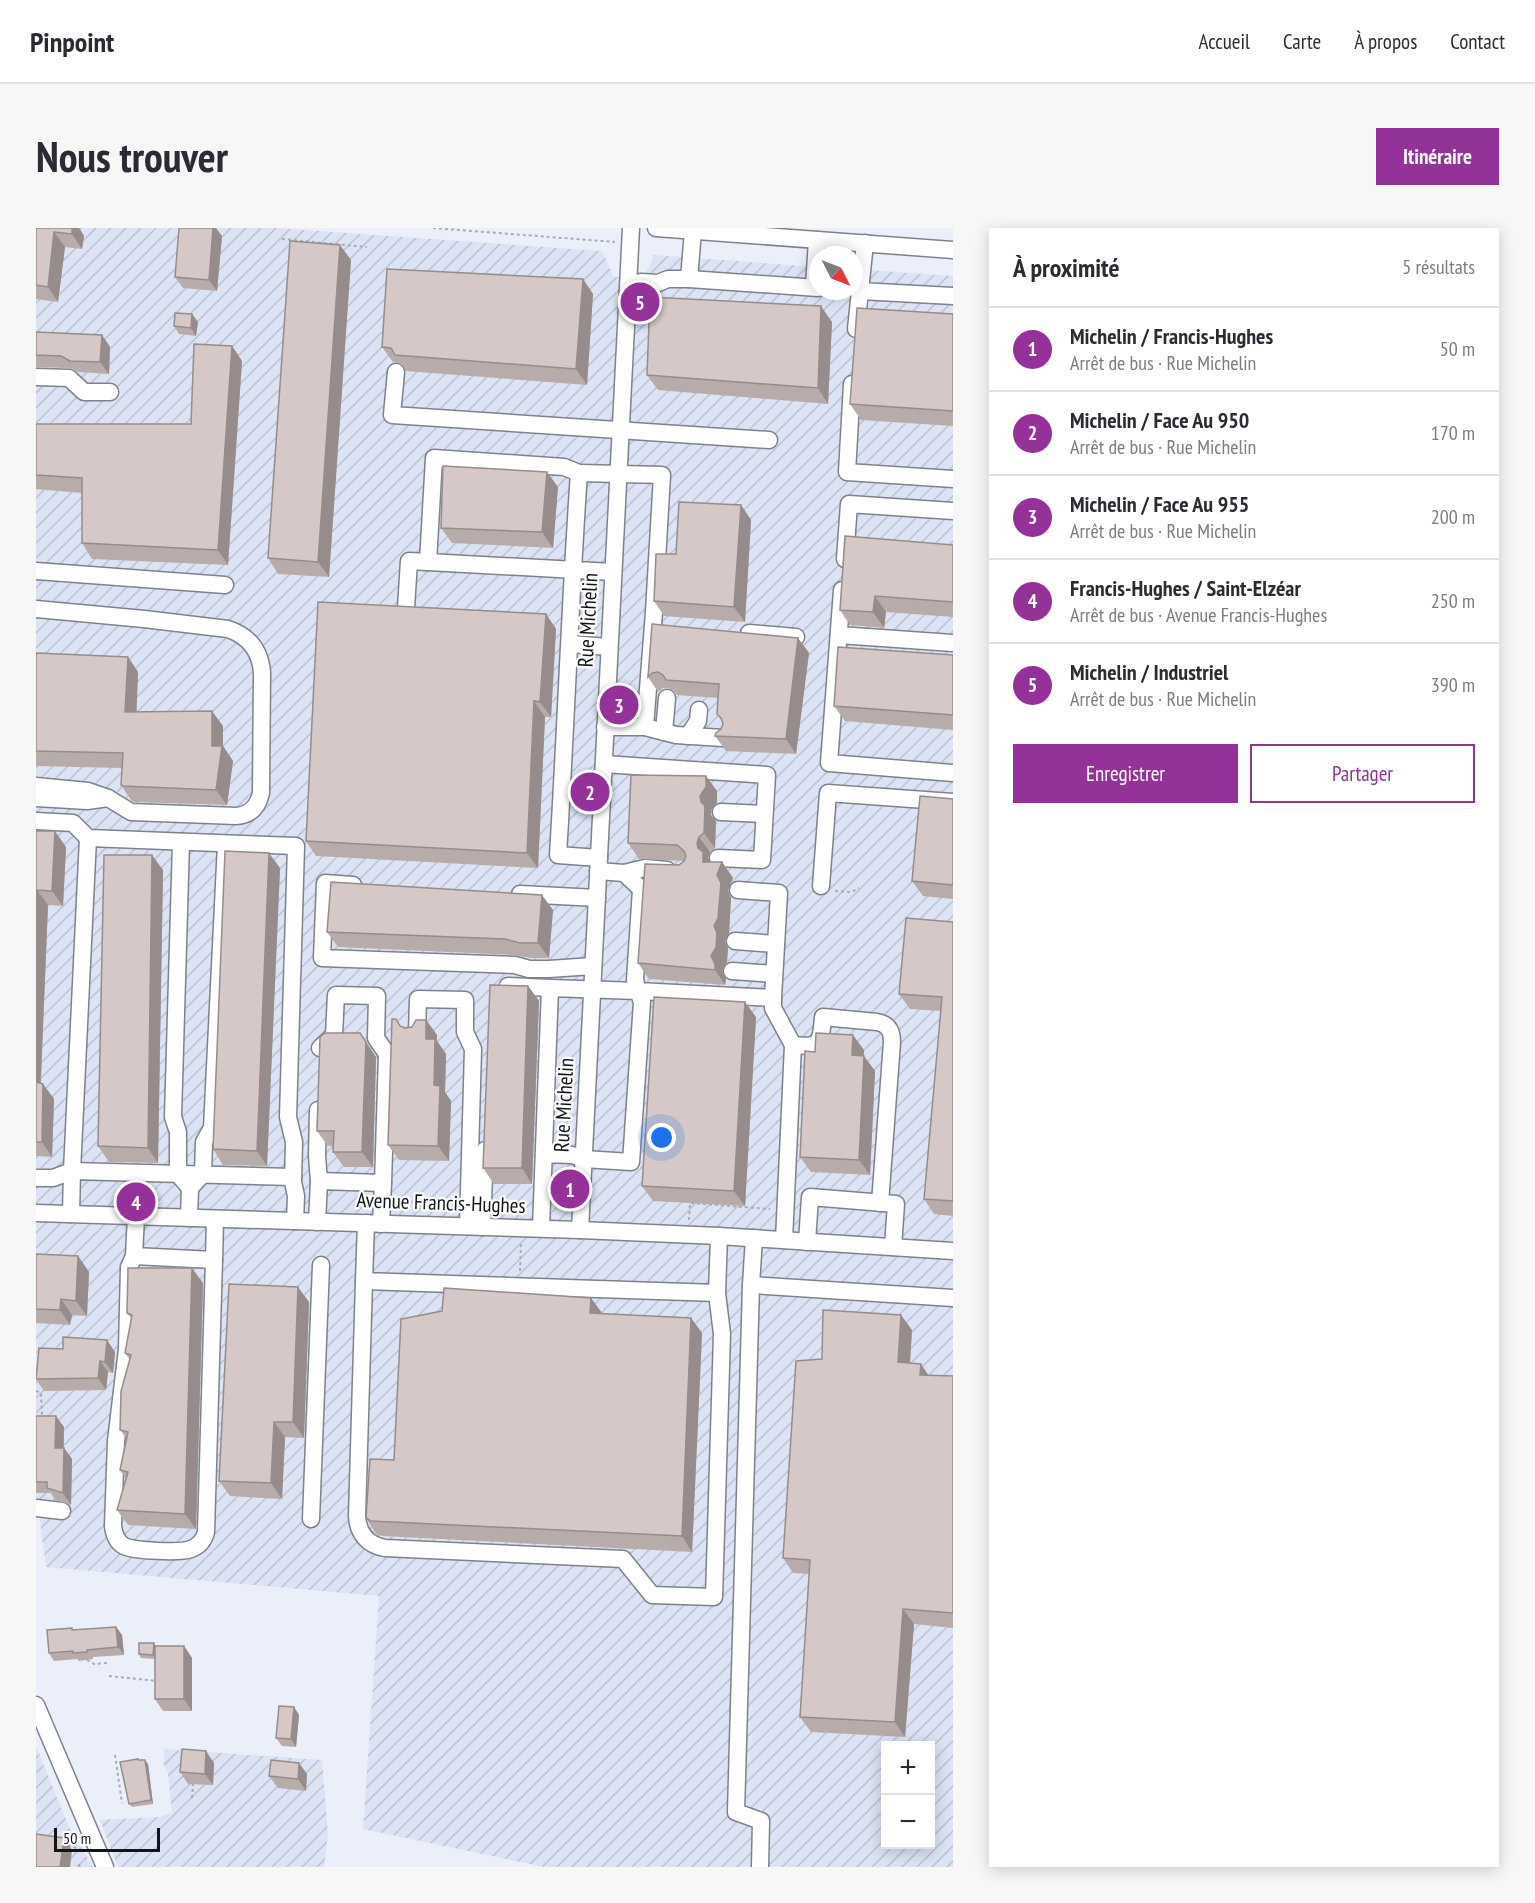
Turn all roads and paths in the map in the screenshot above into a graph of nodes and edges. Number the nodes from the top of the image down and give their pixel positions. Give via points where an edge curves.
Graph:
1 (433, 228) edge
2 (631, 228) edge
3 (656, 228) edge
4 (693, 231) junction
5 (282, 239) dead end
6 (601, 240) dead end
7 (817, 240) junction
8 (865, 243) junction
9 (817, 246) edge
10 (367, 247) dead end
11 (953, 250) edge
12 (863, 262) edge
13 (689, 279) junction
14 (629, 285) junction
15 (809, 287) edge
16 (863, 291) edge
17 (953, 296) edge
18 (858, 300) edge
19 (855, 348) edge
20 (853, 371) edge
21 (396, 372) dead end
22 (36, 376) edge
23 (110, 392) dead end
24 (620, 430) junction
25 (769, 440) dead end
26 (579, 473) junction
27 (618, 474) junction
28 (953, 479) edge
29 (953, 511) edge
30 (428, 562) junction
31 (572, 569) junction
32 (36, 571) edge
33 (613, 572) junction
34 (225, 585) dead end
35 (406, 608) edge
36 (36, 609) edge
37 (736, 632) edge
38 (839, 635) junction
39 (796, 637) edge
40 (953, 643) edge
41 (570, 644) junction
42 (609, 647) junction
43 (667, 698) dead end
44 (699, 710) dead end
45 (605, 726) junction
46 (645, 727) junction
47 (664, 732) junction
48 (688, 736) junction
49 (723, 738) edge
50 (604, 764) junction
51 (953, 773) edge
52 (36, 786) edge
53 (36, 798) edge
54 (108, 798) junction
55 (953, 802) edge
56 (721, 812) dead end
57 (764, 814) junction
58 (36, 821) edge
59 (88, 838) junction
60 (181, 842) junction
61 (226, 844) junction
62 (718, 858) dead end
63 (599, 864) junction
64 (686, 871) edge
65 (624, 873) junction
66 (372, 886) edge
67 (821, 886) joint
68 (859, 888) dead end
69 (738, 890) dead end
70 (502, 893) edge
71 (597, 898) junction
72 (735, 941) dead end
73 (776, 944) junction
74 (593, 966) junction
75 (732, 971) dead end
76 (774, 974) junction
77 (491, 985) edge
78 (550, 988) junction
79 (592, 988) junction
80 (638, 991) junction
81 (773, 998) junction
82 (417, 1033) edge
83 (489, 1043) edge
84 (793, 1045) junction
85 (320, 1059) edge
86 (319, 1091) edge
87 (544, 1154) junction
88 (584, 1159) junction
89 (72, 1171) junction
90 (178, 1174) junction
91 (203, 1174) junction
92 (293, 1177) junction
93 (36, 1178) edge
94 (319, 1181) junction
95 (383, 1183) junction
96 (190, 1188) junction
97 (880, 1203) junction
98 (786, 1210) junction
99 (36, 1213) edge
100 (71, 1214) junction
101 (136, 1216) junction
102 (189, 1218) junction
103 (215, 1219) junction
104 (689, 1220) dead end
105 (295, 1221) junction
106 (317, 1222) junction
107 (374, 1224) junction
108 (475, 1226) junction
109 (541, 1228) junction
110 (580, 1230) junction
111 (719, 1236) junction
112 (754, 1238) junction
113 (521, 1240) dead end
114 (784, 1240) junction
115 (807, 1242) junction
116 (893, 1248) junction
117 (953, 1251) edge
118 (134, 1256) junction
119 (214, 1260) junction
120 (321, 1265) dead end
121 (520, 1274) dead end
122 (364, 1281) junction
123 (751, 1285) junction
124 (717, 1293) junction
125 (953, 1298) edge
126 (36, 1391) edge
127 (42, 1417) edge
128 (36, 1508) edge
129 (62, 1511) dead end
130 (311, 1519) dead end
131 (87, 1660) edge
132 (108, 1663) dead end
133 (109, 1676) dead end
134 (163, 1682) edge
135 (36, 1705) edge
136 (115, 1755) dead end
137 (124, 1779) edge
138 (119, 1780) junction
139 (193, 1784) edge
140 (192, 1798) dead end
141 (122, 1803) dead end
142 (65, 1844) edge
143 (81, 1850) dead end
144 (105, 1867) edge
145 (760, 1867) edge

1 - 6 path
2 - 14 street, Rue Michelin
3 - 4 street
4 - 7 street
4 - 13 street
5 - 10 path
7 - 8 street
7 - 9 street
8 - 11 street
8 - 12 street
13 - 14 street
13 - 15 street
14 - 24 street, Rue Michelin
16 - 17 street
18 - 19 street
20 - 28 street via 847,472
21 - 24 street via 392,415
22 - 23 street via 69,378 84,392
24 - 25 street
24 - 27 street, Rue Michelin
26 - 27 street
26 - 30 street via 564,467 434,458
26 - 31 street
27 - 33 street, Rue Michelin
27 - 46 street via 662,475 658,627
29 - 38 street via 849,504
30 - 31 street
30 - 35 street via 409,561
31 - 33 street
31 - 41 street
32 - 34 street
33 - 42 street, Rue Michelin
36 - 54 street via 228,629 249,641 258,655 262,672 261,793 252,811 236,816 132,812
37 - 39 street
38 - 40 street
38 - 51 street via 830,763
41 - 42 street
41 - 63 street via 558,855
42 - 45 street, Rue Michelin
43 - 47 street
44 - 48 street via 698,721
45 - 46 street
45 - 50 street, Rue Michelin
46 - 47 street
47 - 48 street
48 - 49 street
50 - 57 street via 766,775
50 - 63 street, Rue Michelin
52 - 54 street via 88,790
53 - 54 street
55 - 67 street via 828,793
56 - 57 street
57 - 62 street via 762,860
58 - 59 street via 73,823
59 - 60 street
59 - 89 street
60 - 61 street
60 - 90 street via 173,1117 178,1132
61 - 91 street via 212,1128 204,1142
61 - 92 street via 296,846 288,1117 294,1142
63 - 65 street
63 - 71 street, Rue Michelin
64 - 65 street via 645,868
65 - 80 street via 641,889 635,980
66 - 74 street via 325,883 322,958 515,965 529,969
67 - 68 path via 830,891 851,892
69 - 73 street via 779,894
70 - 71 street
71 - 74 street, Rue Michelin
72 - 73 street
73 - 76 street
74 - 79 street, Rue Michelin
75 - 76 street
76 - 81 street
77 - 78 street
78 - 79 street
78 - 87 street
79 - 80 street
79 - 88 street, Rue Michelin
80 - 81 street
80 - 88 street via 642,1002 631,1162
81 - 84 street via 772,1008
82 - 108 street via 418,999 465,1000 465,1032 473,1049
83 - 108 street
84 - 97 street via 810,1046 818,1042 823,1017 877,1022 889,1029
84 - 98 street
85 - 95 street via 320,1048 334,1035 336,995 377,996 376,1038 387,1054
86 - 94 street
87 - 88 street
87 - 109 street
88 - 110 street, Rue Michelin
89 - 90 street
89 - 93 street via 53,1178
89 - 100 street
90 - 91 street
90 - 96 street
91 - 92 street
91 - 96 street
92 - 105 street
94 - 95 street
94 - 106 street
95 - 107 street
96 - 102 street
97 - 115 street via 810,1197
97 - 116 street via 896,1204
98 - 104 path via 690,1203
98 - 114 street
99 - 100 street, Avenue Francis-Hughes
100 - 101 street, Avenue Francis-Hughes
101 - 102 street, Avenue Francis-Hughes
101 - 118 street
102 - 103 street, Avenue Francis-Hughes
103 - 105 street, Avenue Francis-Hughes
103 - 119 street
105 - 106 street, Avenue Francis-Hughes
106 - 107 street, Avenue Francis-Hughes
107 - 108 street, Avenue Francis-Hughes
107 - 122 street
108 - 109 street, Avenue Francis-Hughes
109 - 110 street, Avenue Francis-Hughes
110 - 111 street, Avenue Francis-Hughes
111 - 112 street, Avenue Francis-Hughes
111 - 124 street
112 - 114 street, Avenue Francis-Hughes
112 - 123 street
113 - 121 path
114 - 115 street, Avenue Francis-Hughes
115 - 116 street, Avenue Francis-Hughes
116 - 117 street, Avenue Francis-Hughes
118 - 119 street
118 - 119 street via 129,1268 113,1526 122,1545 149,1550 190,1550 201,1543 206,1532
120 - 130 street
122 - 124 street
122 - 124 street via 357,1516 368,1541 390,1548 623,1559 651,1595 714,1597 722,1334
123 - 125 street
123 - 145 street via 736,1812 761,1821
126 - 127 path via 41,1393
128 - 129 street
131 - 132 path via 91,1664
133 - 134 path
135 - 144 street
136 - 138 path
137 - 138 path
138 - 141 path
139 - 140 path
142 - 143 path

